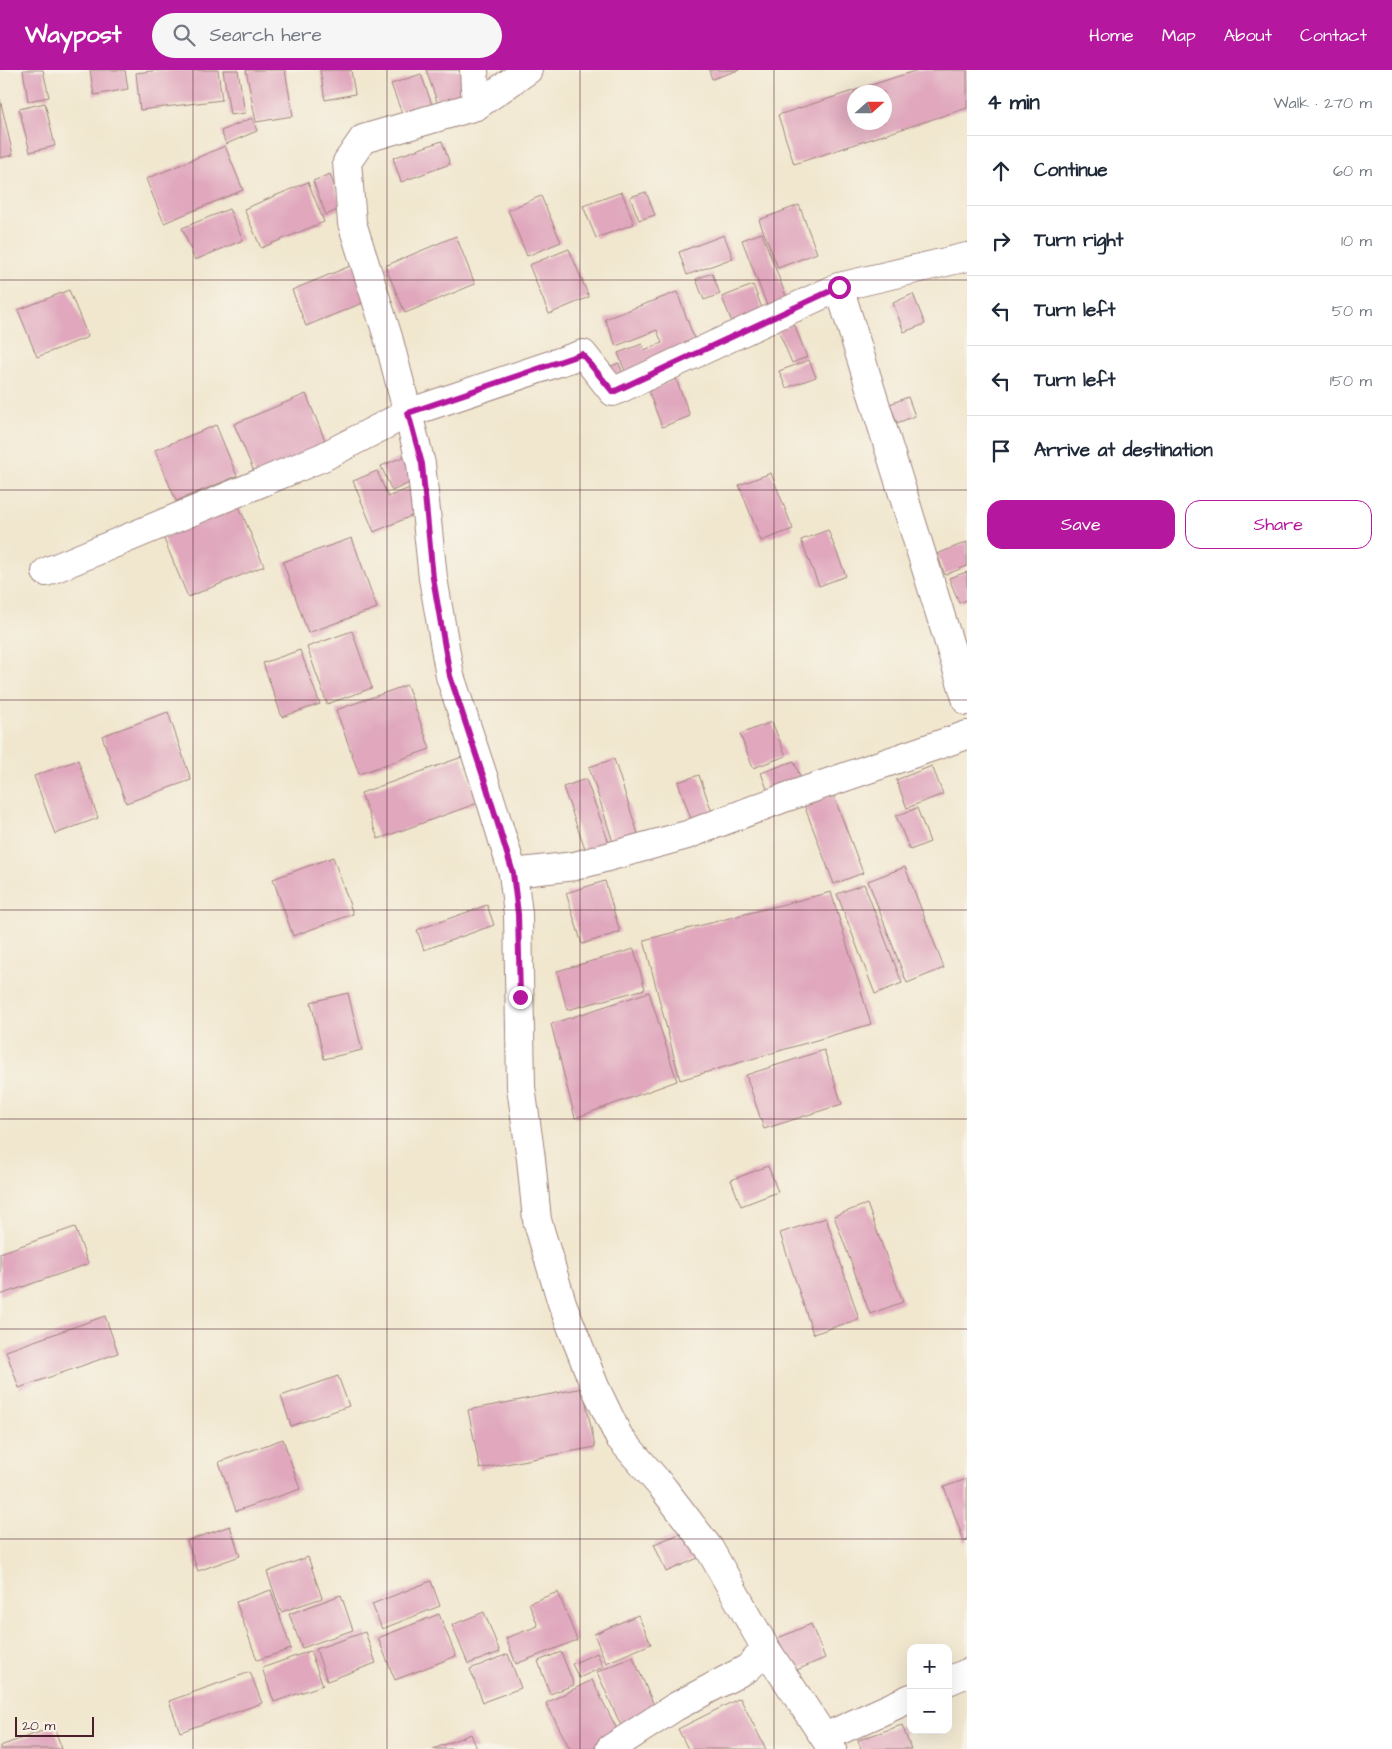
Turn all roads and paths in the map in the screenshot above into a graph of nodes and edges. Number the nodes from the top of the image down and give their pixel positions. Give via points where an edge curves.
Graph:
1 (474, 70) edge
2 (528, 70) edge
3 (476, 106) junction
4 (967, 257) edge
5 (839, 287) junction
6 (408, 413) junction
7 (46, 572) dead end
8 (967, 701) edge
9 (967, 735) edge
10 (513, 873) junction
11 (766, 1649) junction
12 (967, 1673) edge
13 (952, 1679) edge
14 (907, 1700) edge
15 (828, 1743) edge
16 (610, 1749) edge

1 - 3 street
2 - 3 street
3 - 6 street via 363,139 346,162 352,222
4 - 5 street
5 - 6 street via 613,392 582,354
5 - 8 street
6 - 7 street via 322,458
6 - 10 street via 422,464 433,578 450,676
9 - 10 street via 687,835 575,866
10 - 11 street via 518,914 521,1087 538,1220 562,1303 619,1437 709,1548
11 - 15 street
11 - 16 street via 748,1668 675,1707
12 - 13 street
14 - 15 street

